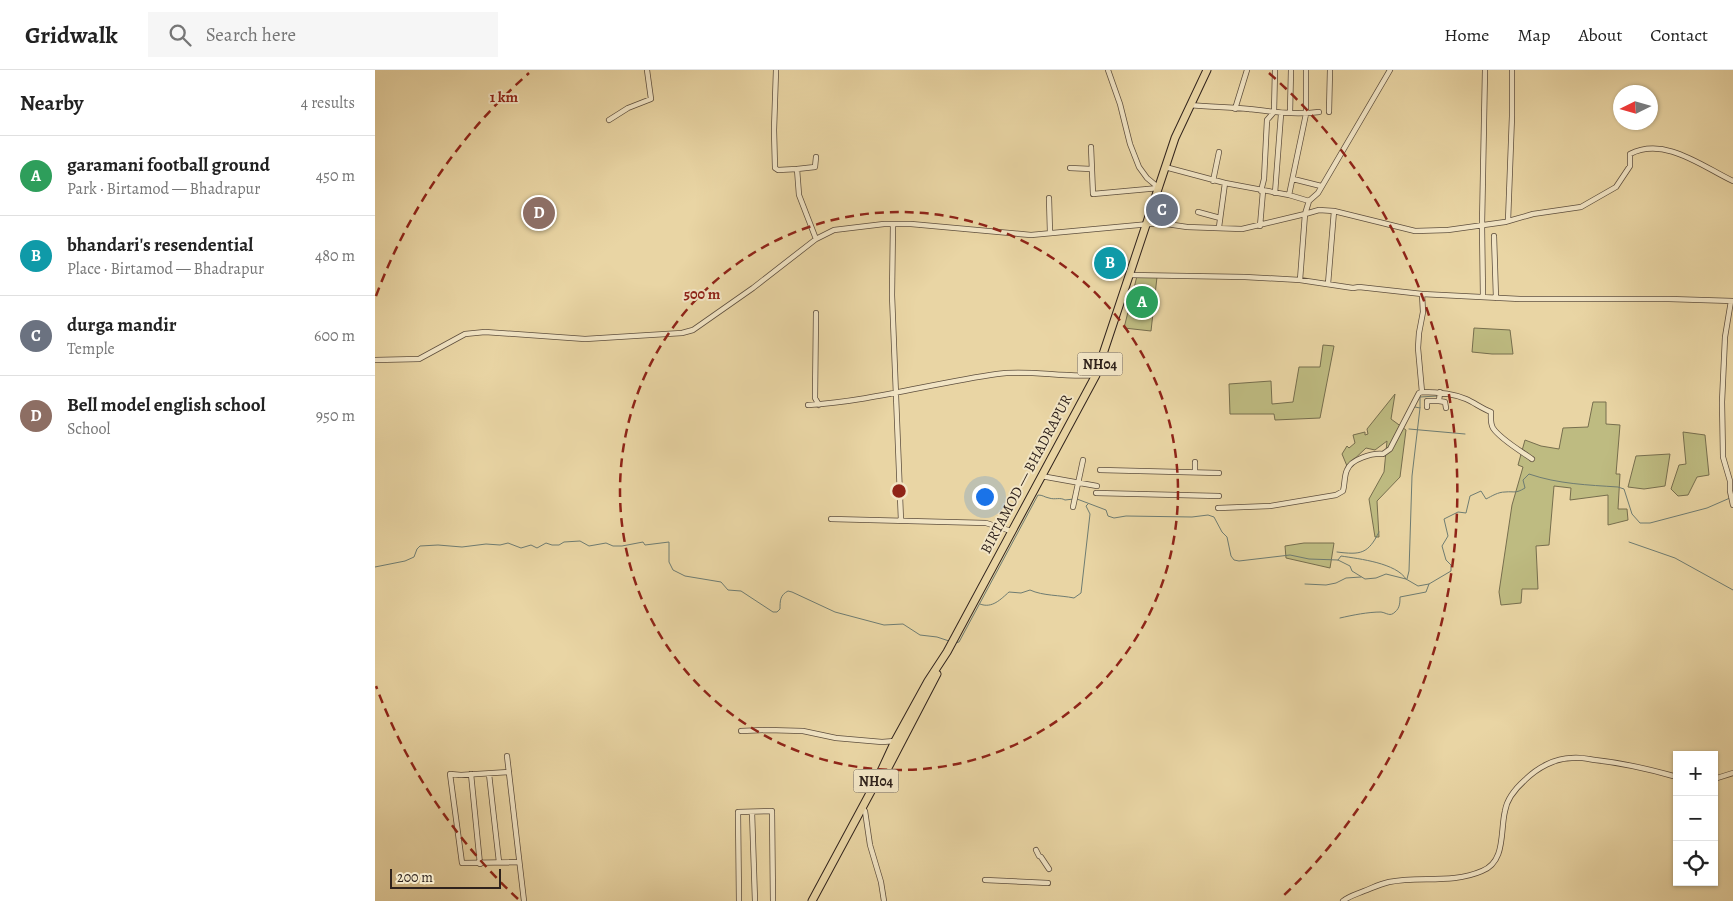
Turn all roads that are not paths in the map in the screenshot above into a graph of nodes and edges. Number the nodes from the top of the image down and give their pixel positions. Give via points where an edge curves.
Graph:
1 (647, 70) edge
2 (776, 70) edge
3 (1108, 70) edge
4 (1207, 70) edge
5 (1247, 70) edge
6 (1275, 70) edge
7 (1291, 70) edge
8 (1306, 70) edge
9 (1330, 70) edge
10 (1390, 70) edge
11 (1485, 70) edge
12 (1512, 70) edge
13 (1190, 106) junction
14 (1235, 109) junction
15 (1274, 112) junction
16 (1319, 112) dead end
17 (1329, 112) dead end
18 (1281, 114) junction
19 (1290, 114) junction
20 (1306, 114) junction
21 (609, 120) dead end
22 (1091, 147) dead end
23 (1219, 152) dead end
24 (815, 157) dead end
25 (1165, 167) junction
26 (1070, 168) dead end
27 (797, 169) junction
28 (1091, 169) junction
29 (1293, 179) junction
30 (1213, 181) junction
31 (1733, 181) edge
32 (1225, 183) junction
33 (1321, 186) junction
34 (1159, 188) junction
35 (1262, 191) junction
36 (1275, 193) junction
37 (1289, 196) junction
38 (1049, 198) dead end
39 (1309, 201) junction
40 (1334, 211) junction
41 (1198, 212) dead end
42 (1305, 214) junction
43 (1220, 218) junction
44 (1508, 221) junction
45 (893, 224) junction
46 (1147, 224) junction
47 (1482, 225) junction
48 (1260, 226) junction
49 (1219, 228) junction
50 (1051, 233) junction
51 (1494, 236) dead end
52 (816, 239) junction
53 (1130, 275) junction
54 (1300, 280) junction
55 (1328, 284) junction
56 (1422, 294) junction
57 (1483, 297) junction
58 (1496, 298) junction
59 (1732, 301) edge
60 (816, 313) dead end
61 (375, 360) edge
62 (1095, 375) junction
63 (1422, 392) junction
64 (1440, 392) junction
65 (897, 394) junction
66 (1439, 401) junction
67 (808, 405) dead end
68 (819, 405) junction
69 (1427, 407) dead end
70 (1446, 408) dead end
71 (1532, 459) dead end
72 (1083, 460) dead end
73 (1195, 462) dead end
74 (1100, 470) dead end
75 (1195, 472) junction
76 (1219, 473) dead end
77 (1041, 476) junction
78 (1078, 483) junction
79 (1097, 486) dead end
80 (1096, 493) dead end
81 (1219, 496) dead end
82 (1733, 505) edge
83 (1073, 507) dead end
84 (1218, 508) dead end
85 (831, 519) dead end
86 (901, 520) junction
87 (1011, 531) junction
88 (941, 662) junction
89 (741, 731) dead end
90 (895, 741) junction
91 (507, 756) dead end
92 (509, 772) junction
93 (1733, 773) edge
94 (471, 774) junction
95 (489, 774) junction
96 (1673, 776) edge
97 (1718, 778) edge
98 (863, 809) junction
99 (753, 812) junction
100 (1036, 850) dead end
101 (499, 862) junction
102 (519, 862) junction
103 (480, 864) junction
104 (1049, 869) dead end
105 (985, 880) dead end
106 (1048, 883) dead end
107 (524, 901) edge
108 (739, 901) edge
109 (755, 901) edge
110 (773, 901) edge
111 (812, 901) edge
112 (816, 901) edge
113 (885, 901) edge
114 (1343, 901) edge

1 - 21 street via 651,99
2 - 27 street via 775,168
3 - 34 street via 1139,167
4 - 13 main road, BIRTAMOD — BHADRAPUR / NH04
5 - 14 street
6 - 15 street
7 - 19 street
8 - 20 street
9 - 17 street
10 - 33 street
11 - 47 street
12 - 44 street
13 - 14 street
13 - 25 main road, BIRTAMOD — BHADRAPUR / NH04
14 - 15 street
15 - 18 street
15 - 35 street via 1267,120
16 - 20 street
18 - 19 street
18 - 36 street
19 - 20 street
20 - 29 street
22 - 28 street
23 - 30 street
24 - 27 street via 815,167
25 - 30 street
25 - 34 main road, BIRTAMOD — BHADRAPUR / NH04
26 - 28 street
27 - 52 street via 799,195
28 - 34 street via 1093,194
29 - 33 street
29 - 37 street
30 - 32 street
31 - 44 street via 1675,152 1638,150 1630,154 1630,166 1616,187 1581,207
32 - 35 street
32 - 43 street
33 - 39 street
34 - 46 main road, BIRTAMOD — BHADRAPUR / NH04
35 - 36 street
35 - 48 street
36 - 37 street
37 - 39 street
38 - 50 street
39 - 42 street
40 - 42 street via 1319,210
40 - 47 street via 1415,231
40 - 55 street
41 - 43 street
42 - 48 street
42 - 54 street
43 - 49 street
44 - 47 street
45 - 50 street
45 - 52 street via 845,228
45 - 65 street via 892,295
46 - 49 street
46 - 50 street
46 - 53 main road, BIRTAMOD — BHADRAPUR / NH04
47 - 57 street
48 - 49 street
51 - 58 street
52 - 61 street via 693,330 585,338 485,332 465,334 419,359
53 - 54 street
53 - 62 main road, BIRTAMOD — BHADRAPUR / NH04
54 - 55 street
55 - 56 street
56 - 57 street
56 - 63 street via 1418,348
57 - 58 street
58 - 59 street
59 - 82 street via 1725,337 1722,402 1723,457
60 - 68 street via 815,398
62 - 65 street via 998,374
62 - 77 main road, BIRTAMOD — BHADRAPUR / NH04
63 - 64 street
63 - 84 street via 1390,448 1383,454 1372,453 1351,465 1346,471 1343,491 1336,496 1269,506
64 - 66 street
64 - 71 street via 1466,399 1491,412 1493,428
65 - 68 street
65 - 86 street
66 - 69 street via 1427,401
66 - 70 street via 1445,402
67 - 68 street
72 - 78 street
73 - 75 street
74 - 75 street
75 - 76 street
77 - 78 street
77 - 87 main road, BIRTAMOD — BHADRAPUR / NH04
78 - 79 street
78 - 83 street
80 - 81 street
85 - 86 street
86 - 87 street via 986,523
87 - 88 main road, BIRTAMOD — BHADRAPUR / NH04
88 - 90 main road, BIRTAMOD — BHADRAPUR / NH04
88 - 98 main road, BIRTAMOD — BHADRAPUR / NH04
89 - 90 street via 803,732 837,738
90 - 98 main road, BIRTAMOD — BHADRAPUR / NH04
91 - 92 street
92 - 95 street
92 - 102 street
93 - 97 street
94 - 95 street
94 - 103 street
94 - 103 street via 450,774 462,863
95 - 101 street
96 - 114 street via 1613,762 1573,758 1556,761 1539,768 1517,787 1505,810 1499,851 1491,866 1468,876 1389,882
98 - 111 main road, BIRTAMOD — BHADRAPUR / NH04
98 - 112 main road, BIRTAMOD — BHADRAPUR / NH04
98 - 113 street
99 - 108 street via 737,812
99 - 109 street
99 - 110 street via 772,811
100 - 104 street
101 - 102 street
101 - 103 street
102 - 107 street
105 - 106 street

